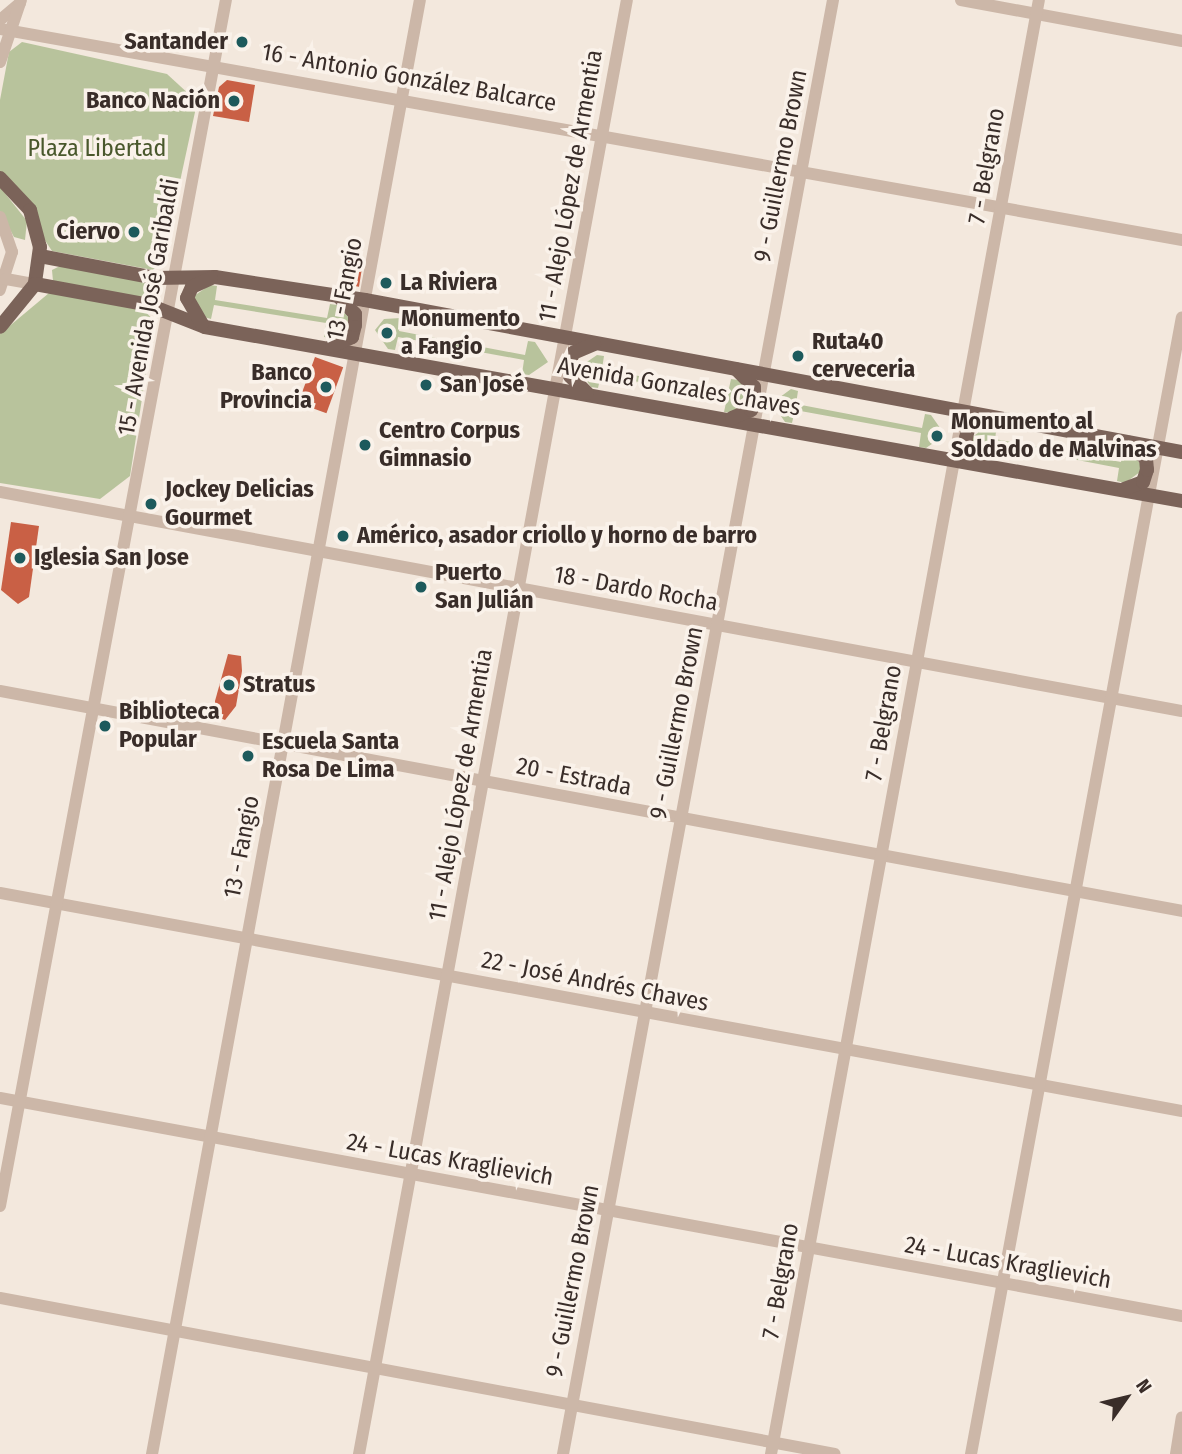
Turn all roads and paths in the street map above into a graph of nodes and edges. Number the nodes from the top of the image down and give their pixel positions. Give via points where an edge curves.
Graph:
1 (226, 0) edge
2 (420, 0) edge
3 (627, 0) edge
4 (833, 0) edge
5 (961, 0) edge
6 (1039, 0) edge
7 (21, 1) edge
8 (1036, 14) junction
9 (0, 20) edge
10 (0, 29) edge
11 (16, 31) junction
12 (1182, 41) edge
13 (0, 62) edge
14 (215, 65) junction
15 (402, 98) junction
16 (602, 135) junction
17 (801, 172) junction
18 (0, 178) edge
19 (1001, 207) junction
20 (0, 217) edge
21 (1182, 240) edge
22 (40, 256) junction
23 (175, 274) junction
24 (215, 277) junction
25 (35, 284) junction
26 (3, 285) edge
27 (337, 296) junction
28 (365, 300) junction
29 (170, 316) junction
30 (1182, 317) edge
31 (0, 327) edge
32 (205, 327) junction
33 (565, 337) junction
34 (598, 344) junction
35 (327, 346) junction
36 (354, 352) junction
37 (736, 369) junction
38 (764, 374) junction
39 (555, 388) junction
40 (589, 394) junction
41 (963, 411) junction
42 (992, 416) junction
43 (727, 419) junction
44 (754, 424) junction
45 (1128, 442) junction
46 (1158, 447) junction
47 (1182, 452) edge
48 (954, 460) junction
49 (984, 466) junction
50 (1119, 490) junction
51 (0, 492) edge
52 (1149, 495) junction
53 (1182, 501) edge
54 (131, 517) junction
55 (318, 551) junction
56 (518, 588) junction
57 (717, 625) junction
58 (917, 662) junction
59 (0, 691) edge
60 (1111, 698) junction
61 (92, 709) junction
62 (1182, 711) edge
63 (283, 745) junction
64 (483, 782) junction
65 (681, 818) junction
66 (881, 855) junction
67 (1075, 891) junction
68 (0, 893) edge
69 (56, 904) junction
70 (1182, 911) edge
71 (246, 938) junction
72 (447, 975) junction
73 (645, 1012) junction
74 (842, 1051) junction
75 (1040, 1085) junction
76 (0, 1098) edge
77 (19, 1102) junction
78 (1182, 1111) edge
79 (211, 1137) junction
80 (410, 1174) junction
81 (0, 1206) edge
82 (608, 1210) junction
83 (809, 1248) junction
84 (1003, 1283) junction
85 (0, 1298) edge
86 (1182, 1316) edge
87 (174, 1331) junction
88 (374, 1368) junction
89 (572, 1404) junction
90 (1182, 1417) edge
91 (772, 1448) edge
92 (152, 1454) edge
93 (359, 1454) edge
94 (563, 1454) edge
95 (835, 1454) edge
96 (971, 1454) edge
97 (1176, 1454) edge

1 - 14 street, 15 - Avenida José Garibaldi
2 - 15 street, 13 - Fangio
3 - 16 street, 11 - Alejo López de Armentia
4 - 17 street, 9 - Guillermo Brown
5 - 8 street
6 - 8 street, 7 - Belgrano
7 - 9 street
7 - 11 street
8 - 12 street
8 - 19 street, 7 - Belgrano
10 - 11 street, 16 - Antonio González Balcarce
11 - 13 street
11 - 14 street, 16 - Antonio González Balcarce
14 - 15 street, 16 - Antonio González Balcarce
14 - 23 street, 15 - Avenida José Garibaldi
15 - 16 street, 16 - Antonio González Balcarce
15 - 28 street, 13 - Fangio
16 - 17 street, 16 - Antonio González Balcarce
16 - 33 street, 11 - Alejo López de Armentia
17 - 19 street, 16 - Antonio González Balcarce
17 - 38 street, 9 - Guillermo Brown
18 - 22 main road via 30,210
19 - 21 street, 16 - Antonio González Balcarce
19 - 41 street, 7 - Belgrano
20 - 26 street via 12,252
22 - 23 main road, Avenida Gonzales Chaves via 155,278
22 - 25 main road
23 - 24 main road, Avenida Gonzales Chaves
23 - 29 street, 15 - Avenida José Garibaldi
24 - 27 main road, Avenida Gonzales Chaves
24 - 32 main road via 192,287 187,298 189,310
25 - 26 street, Avenida Gonzales Chaves
25 - 29 main road, Avenida Gonzales Chaves via 149,305
25 - 31 main road
27 - 28 main road, Avenida Gonzales Chaves
27 - 35 main road via 355,314 355,326 352,337
28 - 33 main road, Avenida Gonzales Chaves
28 - 36 street, 13 - Fangio
29 - 32 main road, Avenida Gonzales Chaves
29 - 54 street, 15 - Avenida José Garibaldi
30 - 46 street
32 - 35 main road, Avenida Gonzales Chaves
33 - 34 main road, Avenida Gonzales Chaves
33 - 39 street, 11 - Alejo López de Armentia
34 - 37 main road, Avenida Gonzales Chaves
34 - 40 main road via 573,353 569,364 570,376
35 - 36 main road, Avenida Gonzales Chaves
36 - 39 main road, Avenida Gonzales Chaves
36 - 55 street, 13 - Fangio
37 - 38 main road, Avenida Gonzales Chaves
37 - 43 main road via 754,387 754,398 751,410
38 - 41 main road, Avenida Gonzales Chaves
38 - 44 street, 9 - Guillermo Brown
39 - 40 main road, Avenida Gonzales Chaves
39 - 56 street, 11 - Alejo López de Armentia
40 - 43 main road, Avenida Gonzales Chaves
41 - 42 main road, Avenida Gonzales Chaves
41 - 48 street, 7 - Belgrano
42 - 45 main road, Avenida Gonzales Chaves
42 - 49 main road via 969,425 965,438 966,448
43 - 44 main road, Avenida Gonzales Chaves
44 - 48 main road, Avenida Gonzales Chaves
44 - 57 street, 9 - Guillermo Brown
45 - 46 main road, Avenida Gonzales Chaves
45 - 50 main road via 1146,459 1147,470 1143,482
46 - 47 main road, Avenida Gonzales Chaves
46 - 52 street
48 - 49 main road, Avenida Gonzales Chaves
48 - 58 street, 7 - Belgrano
49 - 50 main road, Avenida Gonzales Chaves
50 - 52 main road, Avenida Gonzales Chaves
51 - 54 street, 18 - Dardo Rocha
52 - 53 main road, Avenida Gonzales Chaves
52 - 60 street
54 - 55 street, 18 - Dardo Rocha
54 - 61 street, 15 - Avenida José Garibaldi
55 - 56 street, 18 - Dardo Rocha
55 - 63 street, 13 - Fangio
56 - 57 street, 18 - Dardo Rocha
56 - 64 street, 11 - Alejo López de Armentia
57 - 58 street, 18 - Dardo Rocha
57 - 65 street, 9 - Guillermo Brown
58 - 60 street, 18 - Dardo Rocha
58 - 66 street, 7 - Belgrano
59 - 61 street, 20 - Estrada
60 - 62 street, 18 - Dardo Rocha
60 - 67 street
61 - 63 street, 20 - Estrada
61 - 69 street, 15 - Avenida José Garibaldi
63 - 64 street, 20 - Estrada
63 - 71 street, 13 - Fangio
64 - 65 street, 20 - Estrada
64 - 72 street, 11 - Alejo López de Armentia
65 - 66 street, 20 - Estrada
65 - 73 street, 9 - Guillermo Brown
66 - 67 street, 20 - Estrada
66 - 74 street, 7 - Belgrano
67 - 70 street, 20 - Estrada
67 - 75 street
68 - 69 street, 22 - José Andrés Chaves
69 - 71 street, 22 - José Andrés Chaves
69 - 77 street, 15 - Avenida José Garibaldi
71 - 72 street, 22 - José Andrés Chaves
71 - 79 street, 13 - Fangio
72 - 73 street, 22 - José Andrés Chaves
72 - 80 street, 11 - Alejo López de Armentia
73 - 74 street, 22 - José Andrés Chaves
73 - 82 street, 9 - Guillermo Brown
74 - 75 street, 22 - José Andrés Chaves
74 - 83 street, 7 - Belgrano
75 - 78 street, 22 - José Andrés Chaves
75 - 84 street
76 - 77 street, 24 - Lucas Kraglievich
77 - 79 street, 24 - Lucas Kraglievich
77 - 81 street, 15 - Avenida José Garibaldi
79 - 80 street, 24 - Lucas Kraglievich
79 - 87 street, 13 - Fangio
80 - 82 street, 24 - Lucas Kraglievich
80 - 88 street, 11 - Alejo López de Armentia
82 - 83 street, 24 - Lucas Kraglievich
82 - 89 street, 9 - Guillermo Brown
83 - 84 street, 24 - Lucas Kraglievich
83 - 91 street, 7 - Belgrano
84 - 86 street, 24 - Lucas Kraglievich
84 - 96 street
85 - 87 street
87 - 88 street
87 - 92 street, 13 - Fangio
88 - 89 street
88 - 93 street, 11 - Alejo López de Armentia
89 - 91 street
89 - 94 street, 9 - Guillermo Brown
90 - 97 street
91 - 95 street

